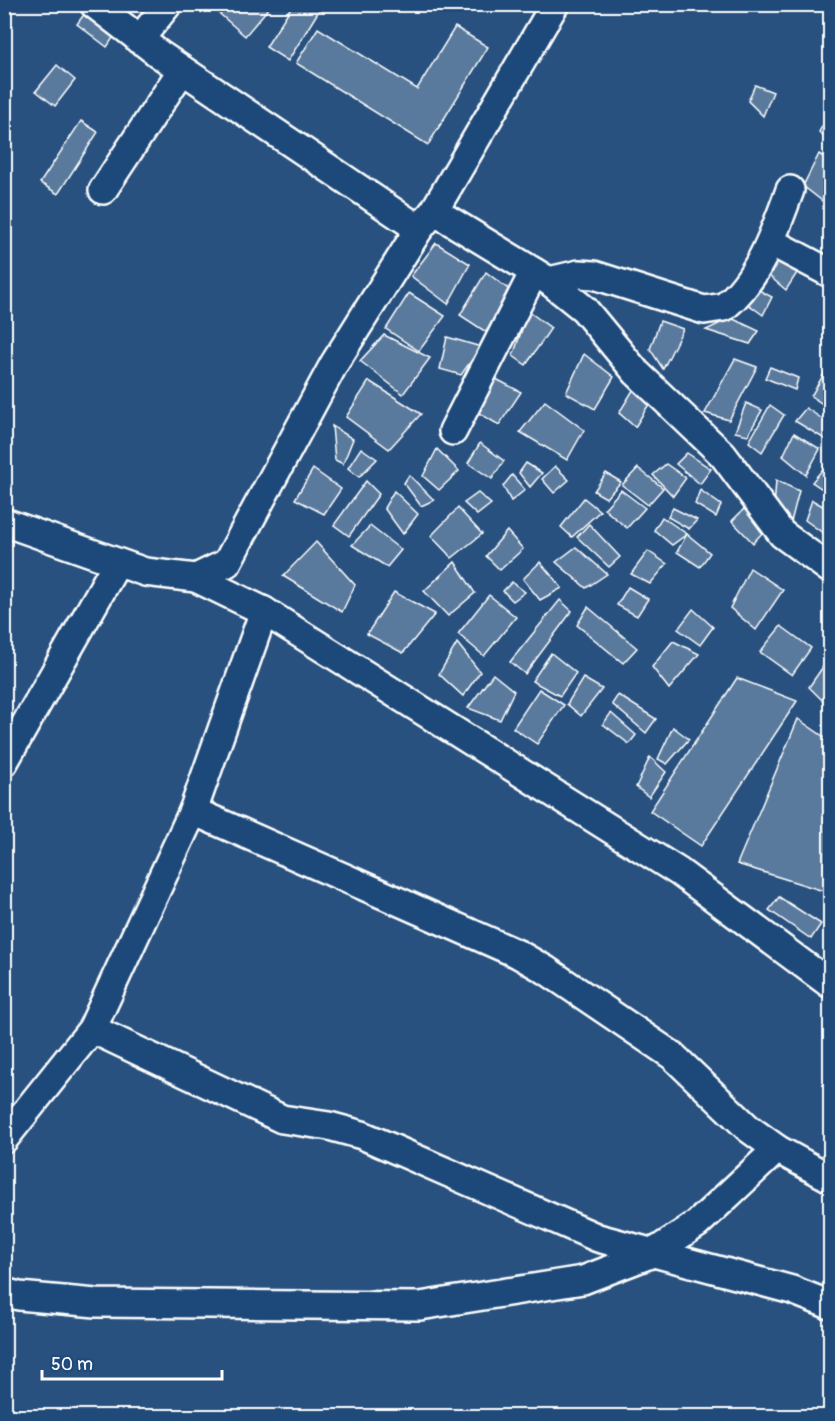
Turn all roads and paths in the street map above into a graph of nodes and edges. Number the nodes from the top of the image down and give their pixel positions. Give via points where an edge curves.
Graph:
1 (94, 4) edge
2 (168, 4) edge
3 (555, 4) edge
4 (139, 40) junction
5 (182, 70) junction
6 (103, 190) dead end
7 (790, 190) dead end
8 (427, 220) junction
9 (771, 242) junction
10 (831, 273) edge
11 (542, 277) junction
12 (453, 431) dead end
13 (4, 522) edge
14 (117, 562) junction
15 (831, 569) edge
16 (196, 578) junction
17 (264, 611) junction
18 (4, 762) edge
19 (193, 811) junction
20 (831, 984) edge
21 (93, 1029) junction
22 (4, 1139) edge
23 (777, 1149) junction
24 (831, 1178) edge
25 (653, 1253) junction
26 (4, 1292) edge
27 (831, 1305) edge

1 - 4 street
2 - 4 street
3 - 8 street
4 - 5 street
5 - 6 street
5 - 8 street
7 - 9 street
8 - 11 street
8 - 16 street via 334,364 227,563
9 - 10 street
9 - 11 street via 733,300 714,310 594,274
11 - 12 street
11 - 15 street via 584,309 636,372 723,455 782,534
13 - 14 street
14 - 16 street via 145,572
14 - 18 street
16 - 17 street
17 - 19 street
17 - 20 street via 679,872
19 - 21 street
19 - 23 street via 518,954 546,970 673,1056 748,1128
21 - 22 street
21 - 25 street via 282,1119 362,1135 598,1238
23 - 24 street
23 - 25 street via 697,1224
25 - 26 street via 583,1280 420,1306 96,1303
25 - 27 street via 792,1290

